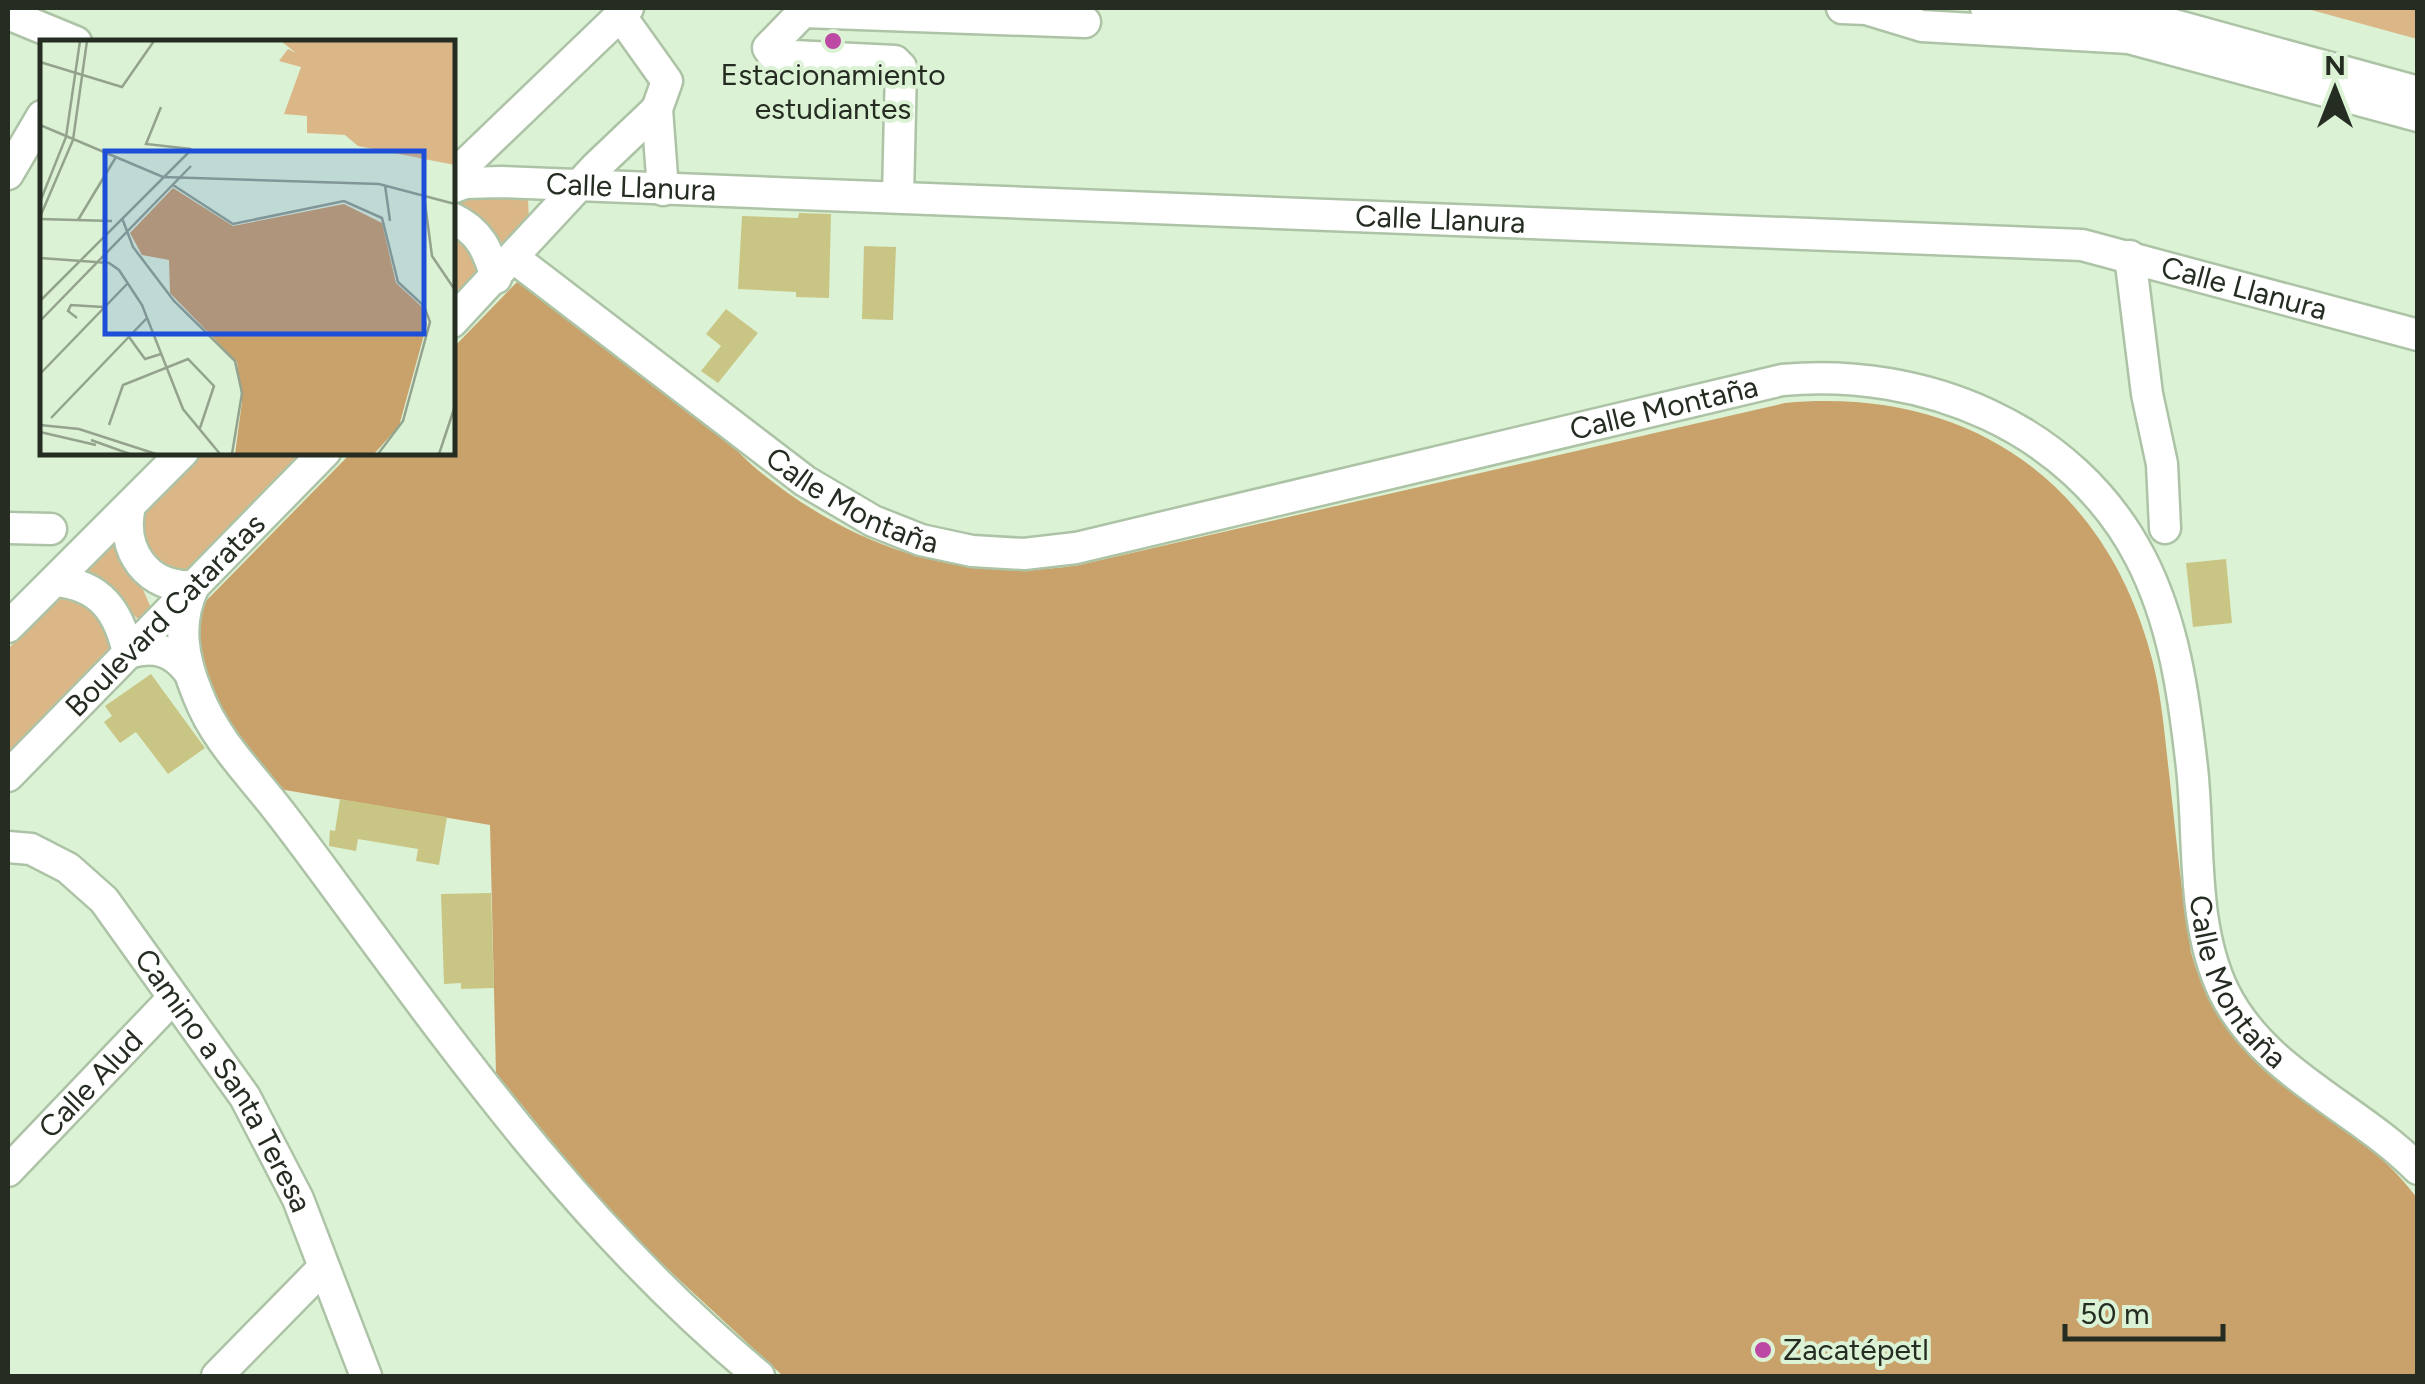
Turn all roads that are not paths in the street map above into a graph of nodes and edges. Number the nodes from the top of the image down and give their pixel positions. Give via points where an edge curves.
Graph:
1 (1842, 8) edge
2 (1866, 8) edge
3 (1986, 8) edge
4 (2079, 10) edge
5 (624, 11) edge
6 (8, 14) edge
7 (2029, 20) edge
8 (1085, 22) dead end
9 (71, 40) edge
10 (2418, 92) edge
11 (662, 95) junction
12 (2418, 116) edge
13 (40, 119) edge
14 (8, 174) edge
15 (455, 174) edge
16 (455, 187) edge
17 (580, 187) junction
18 (663, 190) junction
19 (898, 196) junction
20 (455, 219) edge
21 (2130, 256) junction
22 (505, 268) junction
23 (455, 319) edge
24 (2418, 335) edge
25 (180, 455) edge
26 (322, 455) edge
27 (130, 506) junction
28 (8, 528) edge
29 (51, 528) dead end
30 (2165, 528) dead end
31 (56, 581) junction
32 (194, 586) junction
33 (8, 627) edge
34 (128, 653) junction
35 (189, 672) junction
36 (8, 776) edge
37 (15, 842) edge
38 (173, 998) junction
39 (2418, 1169) edge
40 (8, 1171) edge
41 (323, 1268) junction
42 (216, 1376) edge
43 (366, 1376) edge
44 (759, 1376) edge

1 - 2 street
2 - 7 street via 1922,26
3 - 7 street
4 - 7 street
4 - 10 street via 2134,14
5 - 11 street
5 - 15 street
6 - 9 street
7 - 12 street via 2128,38
8 - 19 street via 803,12 768,48 772,55 895,61 901,67
11 - 17 street
11 - 18 street
13 - 14 street
16 - 17 street, Calle Llanura
17 - 18 street, Calle Llanura
17 - 22 street
18 - 19 street, Calle Llanura
19 - 21 street, Calle Llanura via 2053,243
20 - 22 street
21 - 24 street, Calle Llanura
21 - 30 street via 2162,464
22 - 23 street
22 - 39 street, Calle Montaña via 805,481 897,532 972,551 1076,548 1782,380 1882,380 1978,408 2071,470 2140,558 2181,682 2202,911 2214,969 2232,1008 2275,1058
25 - 27 street
26 - 32 street, Boulevard Cataratas
27 - 31 street
27 - 32 street via 127,534 144,570 166,584
28 - 29 street
31 - 33 street
31 - 34 street via 84,586 107,602
32 - 34 street, Boulevard Cataratas
32 - 35 street via 182,630
34 - 35 street via 165,651
34 - 36 street, Boulevard Cataratas
35 - 44 street via 225,745 524,1139 634,1261
37 - 38 street, Camino a Santa Teresa via 68,868 104,900
38 - 40 street, Calle Alud
38 - 41 street, Camino a Santa Teresa via 266,1132
41 - 42 street
41 - 43 street, Camino a Santa Teresa

